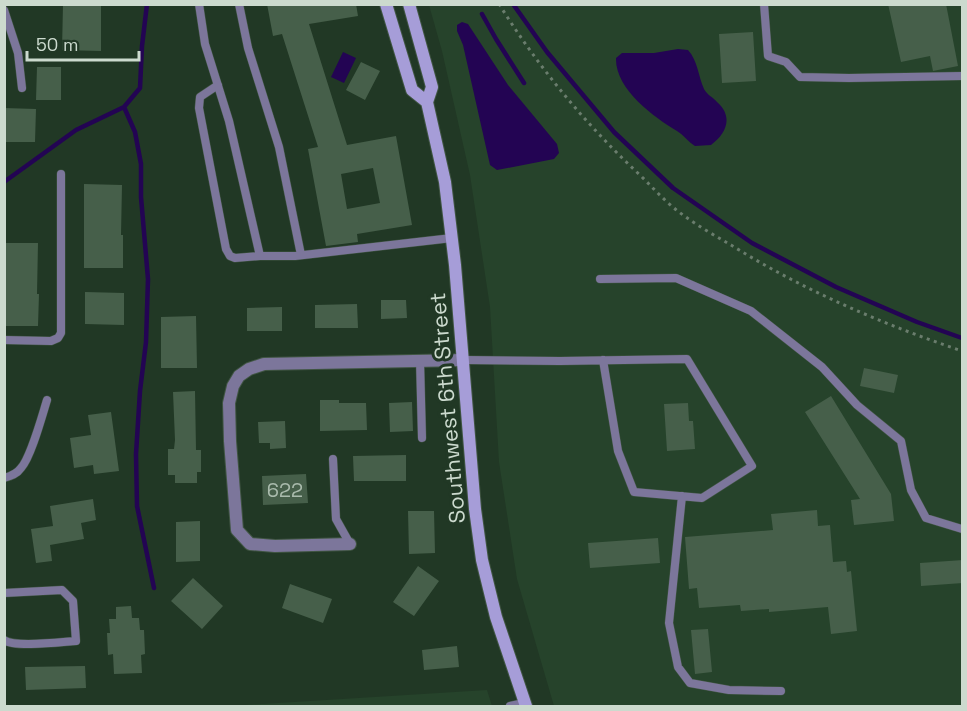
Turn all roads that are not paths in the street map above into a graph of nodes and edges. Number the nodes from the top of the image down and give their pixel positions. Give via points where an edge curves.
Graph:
1 (199, 4) edge
2 (239, 4) edge
3 (386, 4) edge
4 (409, 4) edge
5 (764, 4) edge
6 (4, 10) edge
7 (963, 76) edge
8 (218, 86) junction
9 (22, 88) dead end
10 (427, 102) junction
11 (61, 174) dead end
12 (452, 238) junction
13 (301, 255) junction
14 (260, 256) junction
15 (600, 279) dead end
16 (4, 340) edge
17 (420, 360) junction
18 (464, 360) junction
19 (603, 360) junction
20 (47, 400) dead end
21 (422, 438) dead end
22 (333, 459) dead end
23 (4, 478) edge
24 (682, 496) junction
25 (963, 529) edge
26 (350, 544) joint
27 (4, 593) edge
28 (4, 640) edge
29 (781, 691) dead end
30 (525, 705) edge
31 (510, 706) edge

1 - 8 lane via 205,44
2 - 13 lane via 248,48 279,147
3 - 10 street, Southwest 6th Street via 412,90
4 - 10 street, Southwest 6th Street via 432,87
5 - 7 lane via 768,56 786,62 800,76
6 - 9 lane via 18,54
8 - 14 lane
8 - 14 lane via 201,97 199,108 226,249 235,258
10 - 12 street, Southwest 6th Street via 445,182
11 - 16 lane via 61,333 51,341
12 - 13 lane
12 - 18 street, Southwest 6th Street
13 - 14 lane
15 - 25 lane via 676,278 751,311 822,367 856,405 901,441 910,490 926,518
17 - 18 street
17 - 21 lane
17 - 26 street via 264,364 239,376 233,386 229,403 237,530 250,544
18 - 19 lane
18 - 30 street, Southwest 6th Street via 474,509 482,560
19 - 24 lane via 618,451 634,492
19 - 24 lane via 687,359 752,466 702,498
20 - 23 lane via 27,458 13,475
22 - 26 lane via 336,519
24 - 29 lane via 669,623 678,667 690,683 729,690
27 - 28 lane via 62,590 73,601 76,641 20,644
30 - 31 lane

